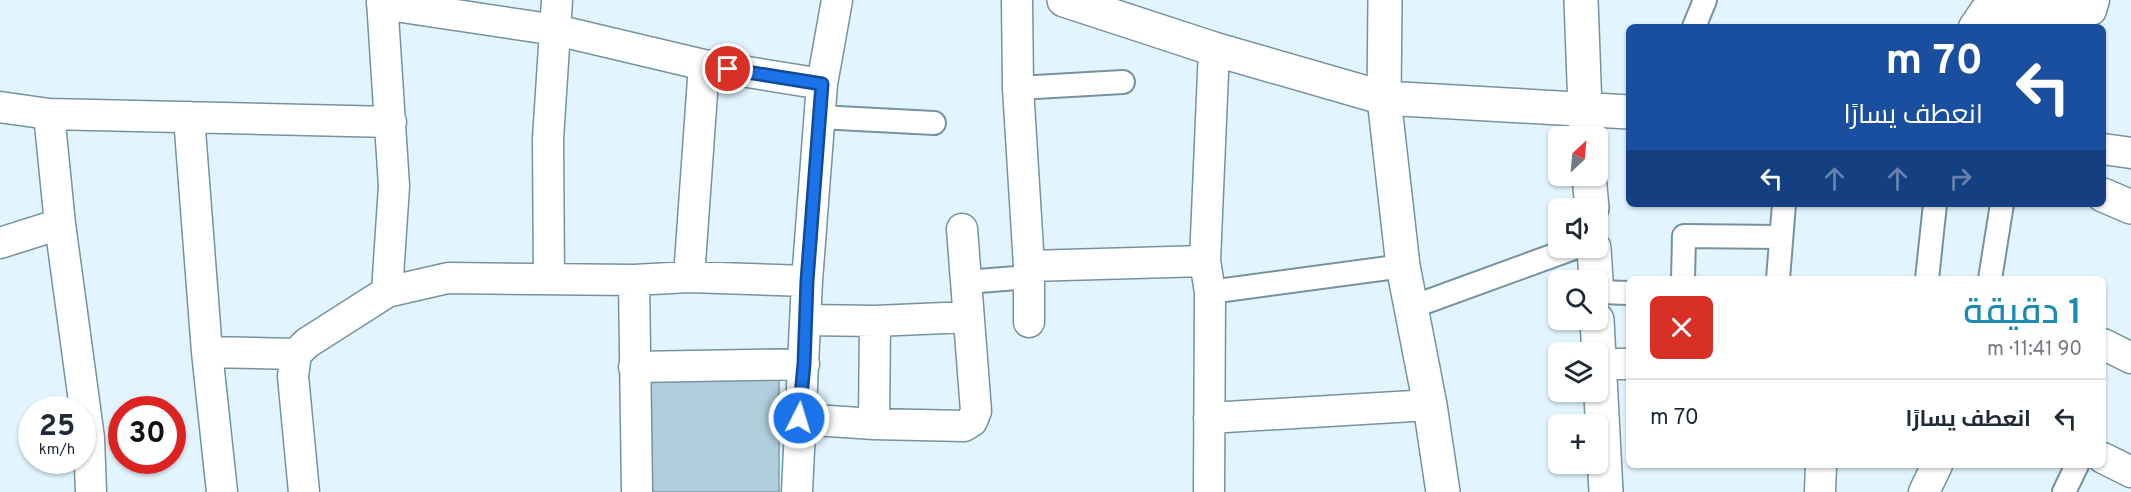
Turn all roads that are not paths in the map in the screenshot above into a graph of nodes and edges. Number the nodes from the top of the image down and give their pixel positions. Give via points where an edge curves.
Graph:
1 (557, 0) edge
2 (837, 0) edge
3 (1017, 0) edge
4 (1064, 0) edge
5 (1385, 0) edge
6 (1581, 0) edge
7 (1705, 0) edge
8 (2094, 0) edge
9 (382, 2) edge
10 (1118, 9) edge
11 (1695, 24) edge
12 (1976, 24) edge
13 (556, 30) junction
14 (1214, 49) junction
15 (704, 65) junction
16 (1123, 82) dead end
17 (822, 84) junction
18 (1018, 88) junction
19 (1384, 98) junction
20 (0, 107) edge
21 (1626, 113) edge
22 (50, 114) junction
23 (189, 117) junction
24 (819, 117) junction
25 (391, 122) junction
26 (934, 123) dead end
27 (1585, 123) edge
28 (2106, 149) edge
29 (2131, 153) edge
30 (2106, 196) edge
31 (1784, 207) edge
32 (1935, 207) edge
33 (2002, 207) edge
34 (2131, 207) edge
35 (60, 224) junction
36 (962, 229) dead end
37 (1780, 237) junction
38 (0, 243) edge
39 (1548, 257) edge
40 (1204, 261) junction
41 (1403, 266) junction
42 (1029, 272) junction
43 (1683, 276) edge
44 (1778, 276) edge
45 (1927, 276) edge
46 (1990, 276) edge
47 (689, 277) junction
48 (549, 279) junction
49 (634, 280) junction
50 (807, 281) junction
51 (966, 282) junction
52 (387, 292) junction
53 (1210, 292) junction
54 (1608, 292) edge
55 (1626, 293) edge
56 (1412, 307) junction
57 (968, 317) junction
58 (806, 320) junction
59 (875, 321) junction
60 (1029, 322) dead end
61 (1601, 330) edge
62 (2106, 346) edge
63 (207, 352) junction
64 (296, 354) junction
65 (2131, 358) edge
66 (804, 364) junction
67 (1614, 364) edge
68 (634, 367) junction
69 (1430, 405) junction
70 (799, 418) junction
71 (1209, 418) junction
72 (874, 424) junction
73 (2106, 460) edge
74 (1821, 468) edge
75 (1936, 468) edge
76 (2076, 468) edge
77 (2131, 472) edge
78 (91, 492) edge
79 (222, 492) edge
80 (304, 492) edge
81 (637, 492) edge
82 (796, 492) edge
83 (1209, 492) edge
84 (1443, 492) edge
85 (1606, 492) edge
86 (1820, 492) edge
87 (1924, 492) edge
88 (2064, 492) edge

1 - 13 street
2 - 17 street
3 - 18 street
4 - 10 street
5 - 19 street
6 - 27 street
7 - 11 street
8 - 12 street via 2091,10 2078,14 1985,11
9 - 13 street
9 - 25 street
10 - 14 street
13 - 15 street
13 - 48 street via 548,139
14 - 19 street
14 - 40 street
15 - 17 street
15 - 47 street
16 - 18 street
17 - 24 street
18 - 42 street
19 - 27 street
19 - 41 street
20 - 22 street
21 - 27 street
22 - 23 street
22 - 35 street
23 - 25 street
23 - 63 street
24 - 26 street
24 - 50 street
25 - 52 street via 394,186
28 - 29 street
30 - 34 street
31 - 37 street
32 - 45 street
33 - 46 street
35 - 38 street
35 - 78 street via 89,438
36 - 51 street
37 - 43 street via 1684,236
37 - 44 street
39 - 56 street
40 - 42 street
40 - 53 street
41 - 53 street
41 - 56 street
42 - 51 street
42 - 60 street
47 - 49 street
47 - 50 street
48 - 49 street
48 - 52 street via 448,278
49 - 68 street
50 - 58 street
51 - 57 street
52 - 64 street
53 - 71 street
54 - 55 street
56 - 69 street
57 - 59 street
57 - 72 street via 976,411 972,421 964,426
58 - 59 street
58 - 66 street
59 - 72 street
61 - 67 street
62 - 65 street
63 - 64 street
63 - 79 street
64 - 80 street via 293,376
66 - 68 street
66 - 70 street
67 - 85 street
68 - 81 street
69 - 71 street
69 - 84 street
70 - 72 street
70 - 82 street
71 - 83 street
73 - 77 street
74 - 86 street
75 - 87 street
76 - 88 street

